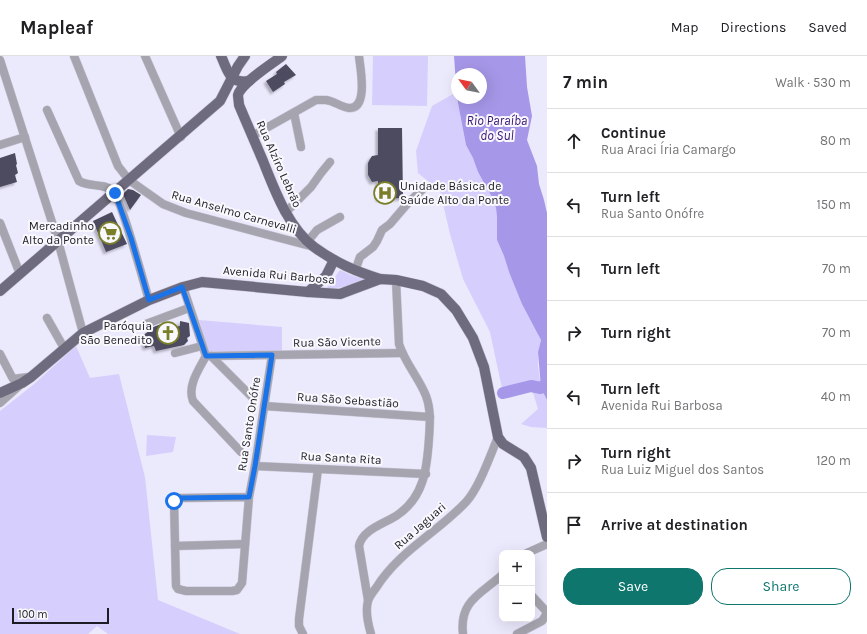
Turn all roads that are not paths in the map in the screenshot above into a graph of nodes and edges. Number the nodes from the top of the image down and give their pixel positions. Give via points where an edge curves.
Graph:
1 (74, 56) edge
2 (145, 56) edge
3 (221, 56) edge
4 (245, 56) edge
5 (271, 56) edge
6 (282, 56) edge
7 (359, 56) edge
8 (0, 60) edge
9 (267, 67) junction
10 (231, 78) junction
11 (249, 81) junction
12 (220, 101) junction
13 (239, 105) junction
14 (47, 110) dead end
15 (294, 113) junction
16 (252, 136) junction
17 (25, 137) junction
18 (180, 137) junction
19 (0, 145) edge
20 (301, 147) dead end
21 (330, 162) dead end
22 (129, 180) junction
23 (424, 187) dead end
24 (115, 193) junction
25 (285, 213) junction
26 (340, 217) dead end
27 (0, 223) edge
28 (58, 241) junction
29 (311, 244) junction
30 (334, 260) junction
31 (355, 271) junction
32 (20, 274) junction
33 (380, 279) junction
34 (396, 280) junction
35 (182, 287) junction
36 (0, 291) edge
37 (308, 292) junction
38 (149, 300) junction
39 (189, 308) junction
40 (47, 318) dead end
41 (146, 324) dead end
42 (83, 333) junction
43 (202, 346) junction
44 (64, 348) junction
45 (175, 353) dead end
46 (402, 353) junction
47 (0, 354) edge
48 (272, 355) junction
49 (209, 356) junction
50 (31, 377) junction
51 (22, 383) junction
52 (0, 393) edge
53 (253, 398) dead end
54 (0, 403) edge
55 (264, 406) junction
56 (430, 417) junction
57 (498, 437) junction
58 (240, 452) dead end
59 (255, 466) junction
60 (318, 469) junction
61 (426, 474) junction
62 (249, 497) junction
63 (547, 537) edge
64 (245, 544) junction
65 (547, 544) edge
66 (175, 546) junction
67 (534, 550) edge
68 (499, 578) edge
69 (493, 583) junction
70 (499, 584) edge
71 (535, 599) edge
72 (368, 600) junction
73 (303, 634) edge
74 (371, 634) edge
75 (463, 634) edge
76 (517, 634) edge

1 - 22 street, Rua Anselmo Carnevalli via 118,166
2 - 18 street
3 - 10 main road
4 - 10 main road
5 - 9 main road
6 - 9 main road
7 - 15 street via 363,92 355,107 316,100
8 - 17 street
9 - 11 main road
10 - 11 main road
10 - 12 main road
11 - 13 main road via 238,95
12 - 13 main road via 231,99
12 - 18 main road
13 - 16 main road, Rua Alzíro Lebrão
14 - 24 street via 79,181 86,185 105,186
15 - 16 street
15 - 20 street
16 - 25 main road, Rua Alzíro Lebrão
17 - 19 street
17 - 28 street
18 - 22 main road
21 - 25 street via 311,187
22 - 24 main road
22 - 29 street, Rua Anselmo Carnevalli via 163,204 186,213
23 - 31 street via 382,230 373,247 360,257
24 - 28 main road
24 - 38 street
25 - 29 main road, Rua Alzíro Lebrão
26 - 29 street, Rua Anselmo Carnevalli via 317,230
27 - 32 street
28 - 32 main road
28 - 42 street
29 - 30 main road, Rua Alzíro Lebrão
30 - 31 main road, Rua Alzíro Lebrão
30 - 37 main road via 326,276
31 - 33 main road, Rua Alzíro Lebrão
32 - 36 main road
33 - 34 main road, Avenida Rui Barbosa
33 - 37 main road, Avenida Rui Barbosa via 340,294
34 - 46 street
34 - 57 main road, Avenida Rui Barbosa via 423,286 441,294 456,310 473,338 484,366
35 - 37 main road, Avenida Rui Barbosa via 202,282
35 - 38 main road, Avenida Rui Barbosa
35 - 39 street
38 - 42 main road, Avenida Rui Barbosa
39 - 41 street
39 - 43 street
40 - 44 street
42 - 44 main road, Avenida Rui Barbosa
43 - 45 street
43 - 49 street
44 - 50 main road, Avenida Rui Barbosa
46 - 48 street, Rua São Vicente
46 - 56 street via 426,397
47 - 50 street via 13,379
48 - 49 street, Rua São Vicente
48 - 55 street, Rua Santo Onófre
49 - 53 street
49 - 58 street via 193,382 190,394 193,401
50 - 51 main road, Avenida Rui Barbosa
51 - 52 main road, Avenida Rui Barbosa
51 - 54 street
55 - 56 street, Rua São Sebastião
55 - 59 street, Rua Santo Onófre
56 - 61 street
57 - 63 main road via 503,444 524,457 531,468
57 - 72 street, Rua Jaguari via 466,502 390,568
59 - 60 street, Rua Santa Rita
59 - 62 street, Rua Santo Onófre
60 - 61 street, Rua Santa Rita
60 - 73 street via 299,619
61 - 72 street via 413,502 360,539
62 - 64 street, Rua Santo Onófre
62 - 66 street via 176,500
64 - 66 street
64 - 66 street, Rua Santo Onófre via 242,583 232,591 178,589
65 - 67 street
68 - 69 street
69 - 70 street
69 - 75 street via 469,603 463,622
71 - 76 street via 546,611 545,618
72 - 74 street

